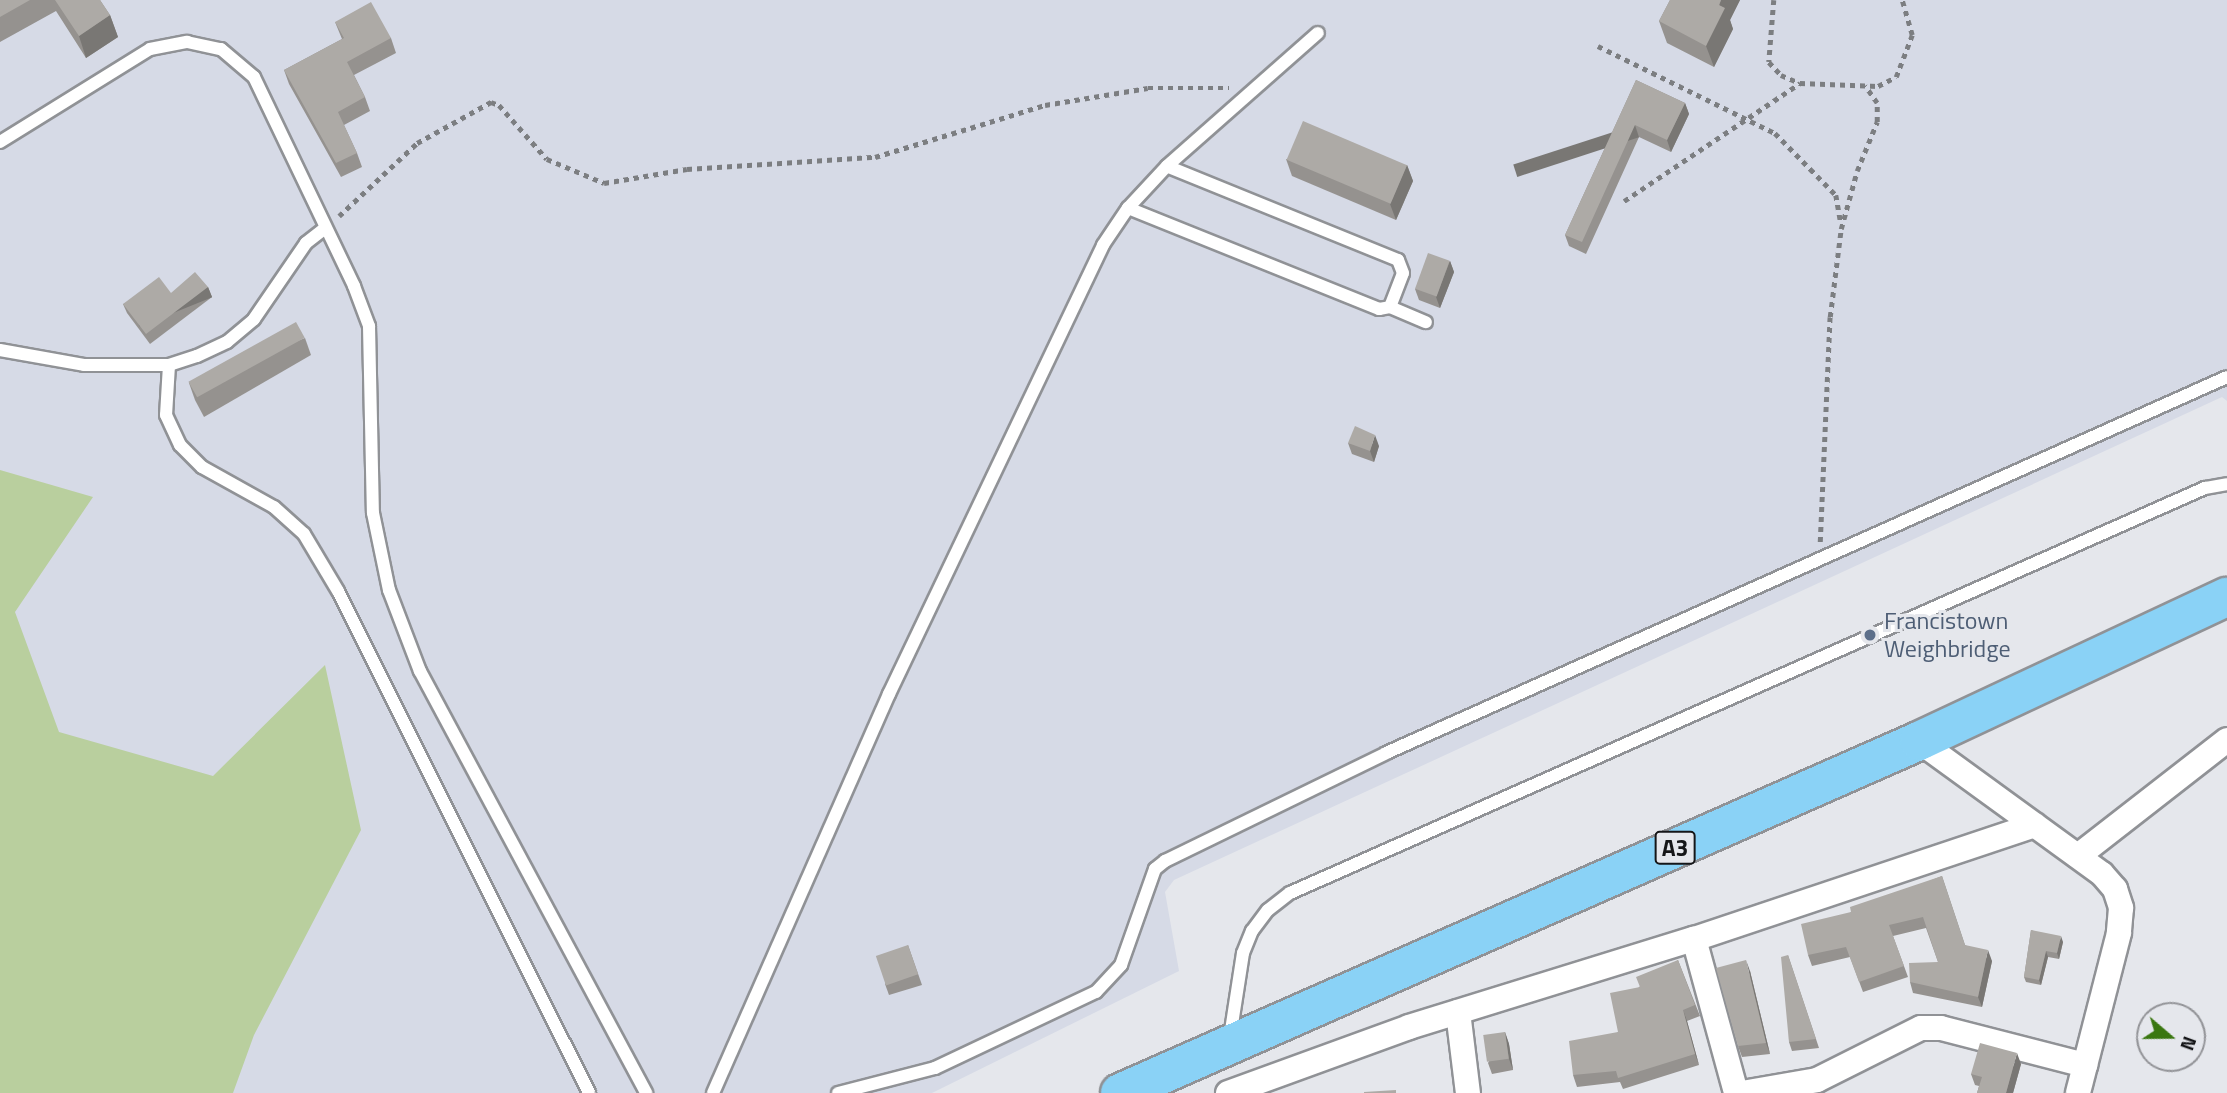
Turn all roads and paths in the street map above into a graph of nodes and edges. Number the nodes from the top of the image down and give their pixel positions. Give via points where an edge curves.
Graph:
1 (1774, 0) edge
2 (1902, 0) edge
3 (1318, 33) dead end
4 (1598, 46) dead end
5 (1800, 83) junction
6 (1865, 86) junction
7 (1255, 88) junction
8 (1743, 120) junction
9 (0, 142) edge
10 (1167, 166) junction
11 (1624, 201) dead end
12 (1128, 208) junction
13 (325, 228) junction
14 (1841, 229) junction
15 (1390, 307) junction
16 (1426, 322) dead end
17 (0, 350) edge
18 (169, 365) junction
19 (2227, 377) edge
20 (2227, 484) edge
21 (1820, 561) junction
22 (2227, 597) edge
23 (2227, 740) edge
24 (1919, 741) junction
25 (2034, 825) junction
26 (2078, 856) junction
27 (1694, 939) junction
28 (1458, 1012) junction
29 (1229, 1045) junction
30 (2085, 1065) junction
31 (589, 1093) edge
32 (646, 1093) edge
33 (713, 1093) edge
34 (838, 1093) edge
35 (1121, 1093) edge
36 (1228, 1093) edge
37 (1468, 1093) edge
38 (1736, 1093) edge
39 (1742, 1093) edge
40 (2078, 1093) edge

1 - 5 path via 1769,62 1781,75
2 - 6 path via 1912,35 1896,77 1878,86
3 - 7 lane
4 - 8 path
5 - 6 path
5 - 8 path
6 - 14 path via 1877,103 1877,122
7 - 10 lane
7 - 13 path via 1148,88 1045,105 875,157 687,169 604,183 547,159 491,102 417,143
8 - 11 path
8 - 14 path via 1775,133 1818,174 1836,195
9 - 13 lane via 150,49 187,42 221,49 254,77
10 - 12 lane
10 - 15 lane via 1398,260 1403,273
12 - 15 lane via 1379,309
12 - 33 lane via 1093,262 894,682
13 - 18 lane via 306,243 254,318 227,342
13 - 32 lane via 369,326 373,513 389,590 420,671
14 - 21 path via 1830,317
15 - 16 lane
17 - 18 lane via 84,365
18 - 31 lane via 166,415 180,444 202,467 274,507 304,534 338,591
19 - 21 lane
20 - 29 lane via 2205,488 1290,893 1268,910 1243,953
21 - 34 lane via 1385,754 1165,861 1155,869 1121,965 1096,992 935,1068
22 - 24 highway, A3
23 - 26 street
24 - 25 street
24 - 29 highway, A3
25 - 26 street
25 - 27 street
26 - 30 street via 2115,889 2121,908
27 - 28 street
27 - 38 street
28 - 36 street
28 - 37 street
29 - 35 highway, A3
30 - 39 street via 1941,1028 1921,1028 1817,1080
30 - 40 street

